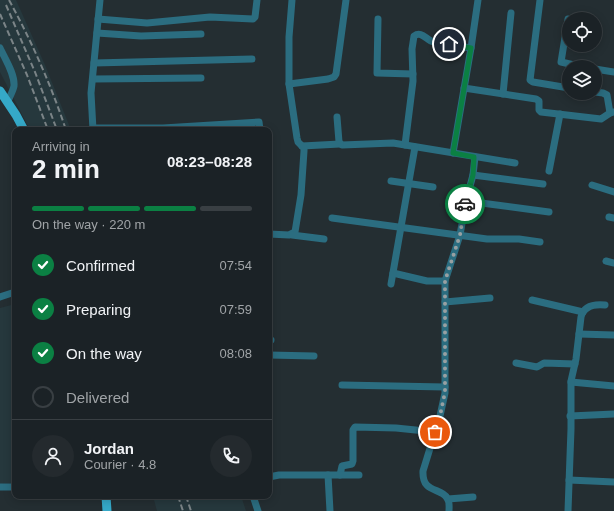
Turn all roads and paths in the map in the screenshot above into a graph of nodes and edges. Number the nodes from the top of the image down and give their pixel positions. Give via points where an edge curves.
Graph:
1 (100, 0) edge
2 (257, 0) edge
3 (292, 0) edge
4 (346, 0) edge
5 (478, 0) edge
6 (540, 0) edge
7 (511, 13) dead end
8 (98, 19) junction
9 (378, 19) dead end
10 (97, 33) junction
11 (201, 34) dead end
12 (0, 48) edge
13 (471, 48) junction
14 (563, 52) edge
15 (252, 59) dead end
16 (562, 62) edge
17 (94, 63) junction
18 (602, 70) edge
19 (614, 72) edge
20 (413, 74) junction
21 (202, 78) dead end
22 (93, 79) junction
23 (289, 84) junction
24 (562, 87) edge
25 (464, 88) junction
26 (0, 91) edge
27 (602, 93) edge
28 (503, 94) junction
29 (8, 101) junction
30 (612, 112) edge
31 (560, 114) junction
32 (337, 117) dead end
33 (22, 127) edge
34 (93, 127) edge
35 (179, 127) edge
36 (260, 127) edge
37 (340, 144) junction
38 (404, 145) junction
39 (302, 146) junction
40 (415, 147) junction
41 (453, 153) junction
42 (474, 157) junction
43 (515, 163) dead end
44 (549, 172) dead end
45 (473, 175) junction
46 (391, 181) dead end
47 (409, 183) junction
48 (543, 184) dead end
49 (592, 185) dead end
50 (432, 187) dead end
51 (614, 192) edge
52 (466, 201) junction
53 (549, 212) dead end
54 (332, 218) dead end
55 (401, 228) junction
56 (272, 234) edge
57 (292, 235) junction
58 (460, 235) junction
59 (324, 239) dead end
60 (540, 242) dead end
61 (606, 261) dead end
62 (614, 263) edge
63 (393, 273) junction
64 (445, 281) junction
65 (391, 284) dead end
66 (12, 293) edge
67 (0, 297) edge
68 (490, 298) dead end
69 (532, 300) dead end
70 (445, 302) junction
71 (605, 305) dead end
72 (582, 312) junction
73 (579, 334) junction
74 (614, 335) edge
75 (272, 355) edge
76 (314, 356) dead end
77 (516, 363) dead end
78 (574, 364) junction
79 (571, 382) junction
80 (342, 385) dead end
81 (614, 386) edge
82 (446, 387) junction
83 (614, 414) edge
84 (570, 416) junction
85 (435, 432) junction
86 (328, 475) junction
87 (340, 475) junction
88 (272, 476) edge
89 (359, 476) dead end
90 (569, 480) junction
91 (614, 482) edge
92 (0, 487) edge
93 (12, 487) edge
94 (473, 497) dead end
95 (106, 499) edge
96 (254, 499) edge
97 (448, 499) junction
98 (107, 511) edge
99 (258, 511) edge
100 (330, 511) edge
101 (450, 511) edge
102 (568, 511) edge

1 - 8 street
2 - 8 street via 253,20 210,17 147,22
3 - 23 street
4 - 23 street via 336,74 328,79
5 - 13 street
6 - 24 street via 530,80
7 - 28 street
8 - 10 street
9 - 20 street via 377,73
10 - 11 street via 141,36
10 - 17 street
12 - 29 street via 14,88
13 - 20 street via 434,42 417,34 412,49
13 - 25 street
14 - 16 street
15 - 17 street
17 - 22 street
18 - 19 street
20 - 38 street
21 - 22 street
22 - 34 street
23 - 39 street via 297,138
25 - 28 street
25 - 41 street
26 - 29 main road
27 - 30 street via 607,95
28 - 31 street via 536,99 539,101 540,112
29 - 33 main road
30 - 31 street via 601,119
31 - 44 street
32 - 37 street
35 - 36 street via 259,122
37 - 38 street
37 - 39 street
38 - 40 street
39 - 57 street via 304,151 301,195 295,232
40 - 41 street
40 - 47 street
41 - 42 street
42 - 43 street
42 - 45 street
45 - 48 street
45 - 52 street
46 - 47 street
47 - 50 street
47 - 55 street
49 - 51 street
52 - 53 street
52 - 58 street
54 - 55 street
55 - 58 street
55 - 63 street
56 - 57 street
57 - 59 street
58 - 60 street
58 - 64 street
61 - 62 street
63 - 64 street via 427,281
63 - 65 street
64 - 70 street
66 - 67 street
68 - 70 street
69 - 72 street
70 - 82 street
71 - 72 street via 590,306
72 - 73 street
73 - 74 street
73 - 78 street
75 - 76 street
77 - 78 street via 537,367 544,363
78 - 79 street
79 - 81 street
79 - 84 street
80 - 82 street
82 - 85 street
83 - 84 street
84 - 90 street
85 - 87 street via 355,427 353,462 342,466
85 - 97 street via 423,475 429,487
86 - 87 street
86 - 88 street
86 - 100 street
87 - 89 street
90 - 91 street
90 - 102 street
92 - 93 street
94 - 97 street
95 - 98 main road
96 - 99 street
97 - 101 street

